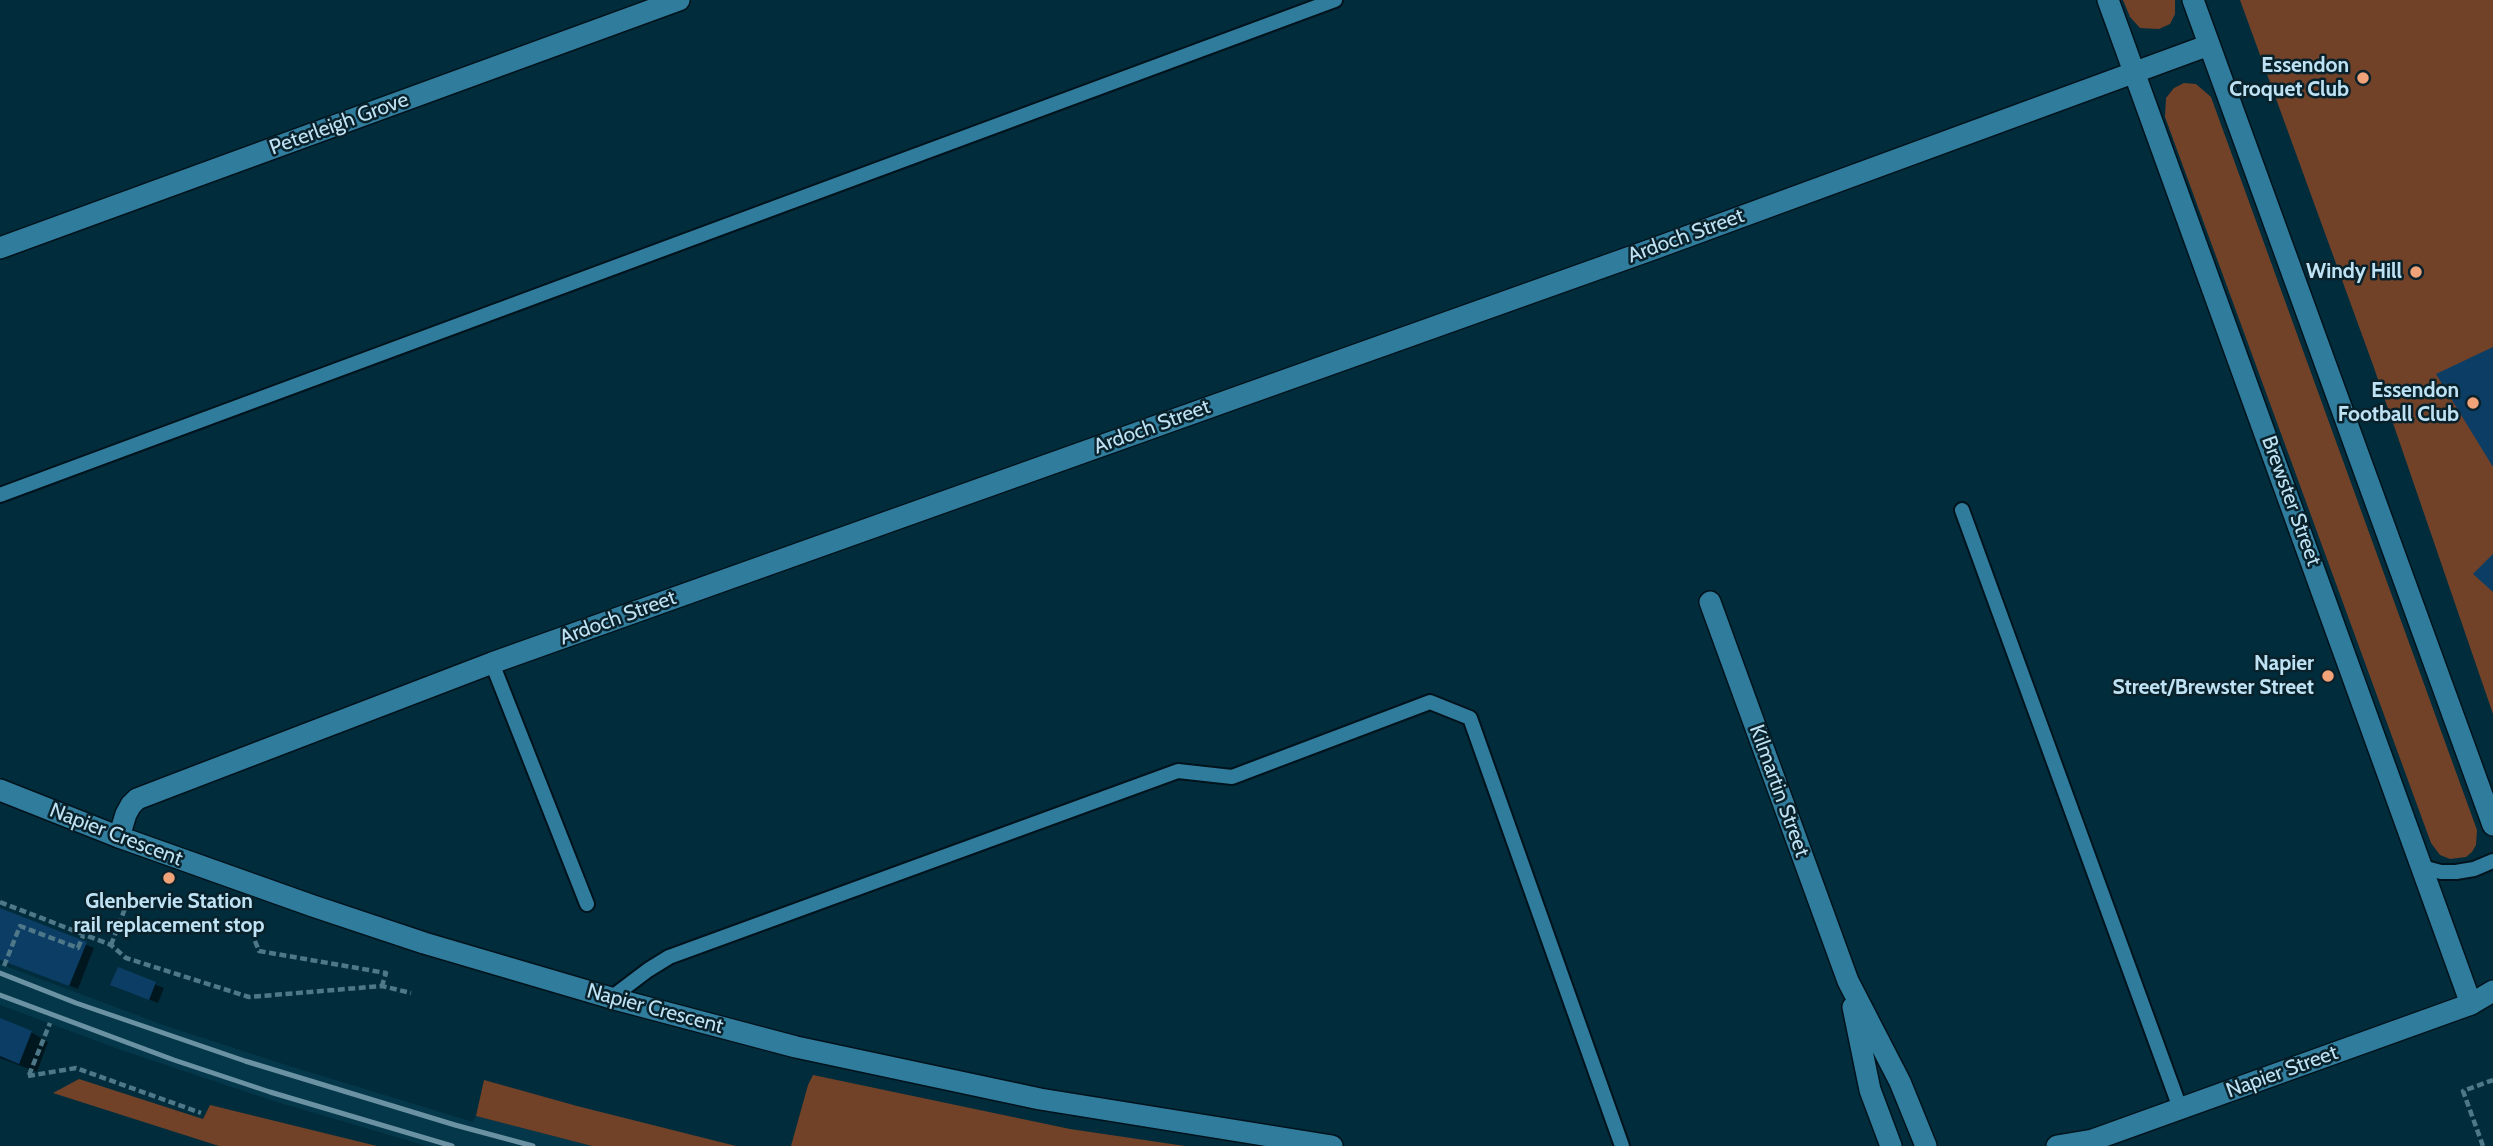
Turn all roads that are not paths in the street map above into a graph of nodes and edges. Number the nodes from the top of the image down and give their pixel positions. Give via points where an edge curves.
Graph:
1 (679, 0) edge
2 (1335, 0) edge
3 (2108, 0) edge
4 (2193, 0) edge
5 (2209, 45) junction
6 (2135, 72) junction
7 (0, 248) edge
8 (0, 495) edge
9 (1962, 510) dead end
10 (1710, 602) dead end
11 (492, 663) junction
12 (0, 790) edge
13 (2493, 825) edge
14 (119, 837) junction
15 (2493, 861) edge
16 (2422, 867) junction
17 (587, 904) dead end
18 (1848, 981) junction
19 (2493, 991) edge
20 (611, 998) junction
21 (2493, 1001) edge
22 (2471, 1004) junction
23 (2180, 1108) junction
24 (2087, 1143) edge
25 (1332, 1146) edge
26 (1622, 1146) edge
27 (1891, 1146) edge
28 (1926, 1146) edge
29 (2057, 1146) edge

1 - 7 street, Peterleigh Grove
2 - 8 lane
3 - 6 street, Brewster Street
4 - 5 street
5 - 6 street, Ardoch Street
5 - 13 street
6 - 11 street, Ardoch Street
6 - 16 street, Brewster Street
9 - 23 lane
10 - 18 street, Kilmartin Street
11 - 14 street, Ardoch Street via 137,799 126,814
11 - 17 lane
12 - 14 street, Napier Crescent
14 - 20 street, Napier Crescent via 424,943
15 - 16 lane via 2456,872
16 - 22 street, Brewster Street
18 - 27 street, Kilmartin Street via 1870,1090
18 - 28 street, Kilmartin Street via 1900,1082
19 - 22 street, Napier Street
20 - 25 street, Napier Crescent via 796,1047 1040,1099
20 - 26 lane via 669,957 1178,771 1232,777 1430,702 1471,718
21 - 22 street, Napier Street
22 - 23 street, Napier Street
23 - 24 street, Napier Street
24 - 29 street, Napier Street

